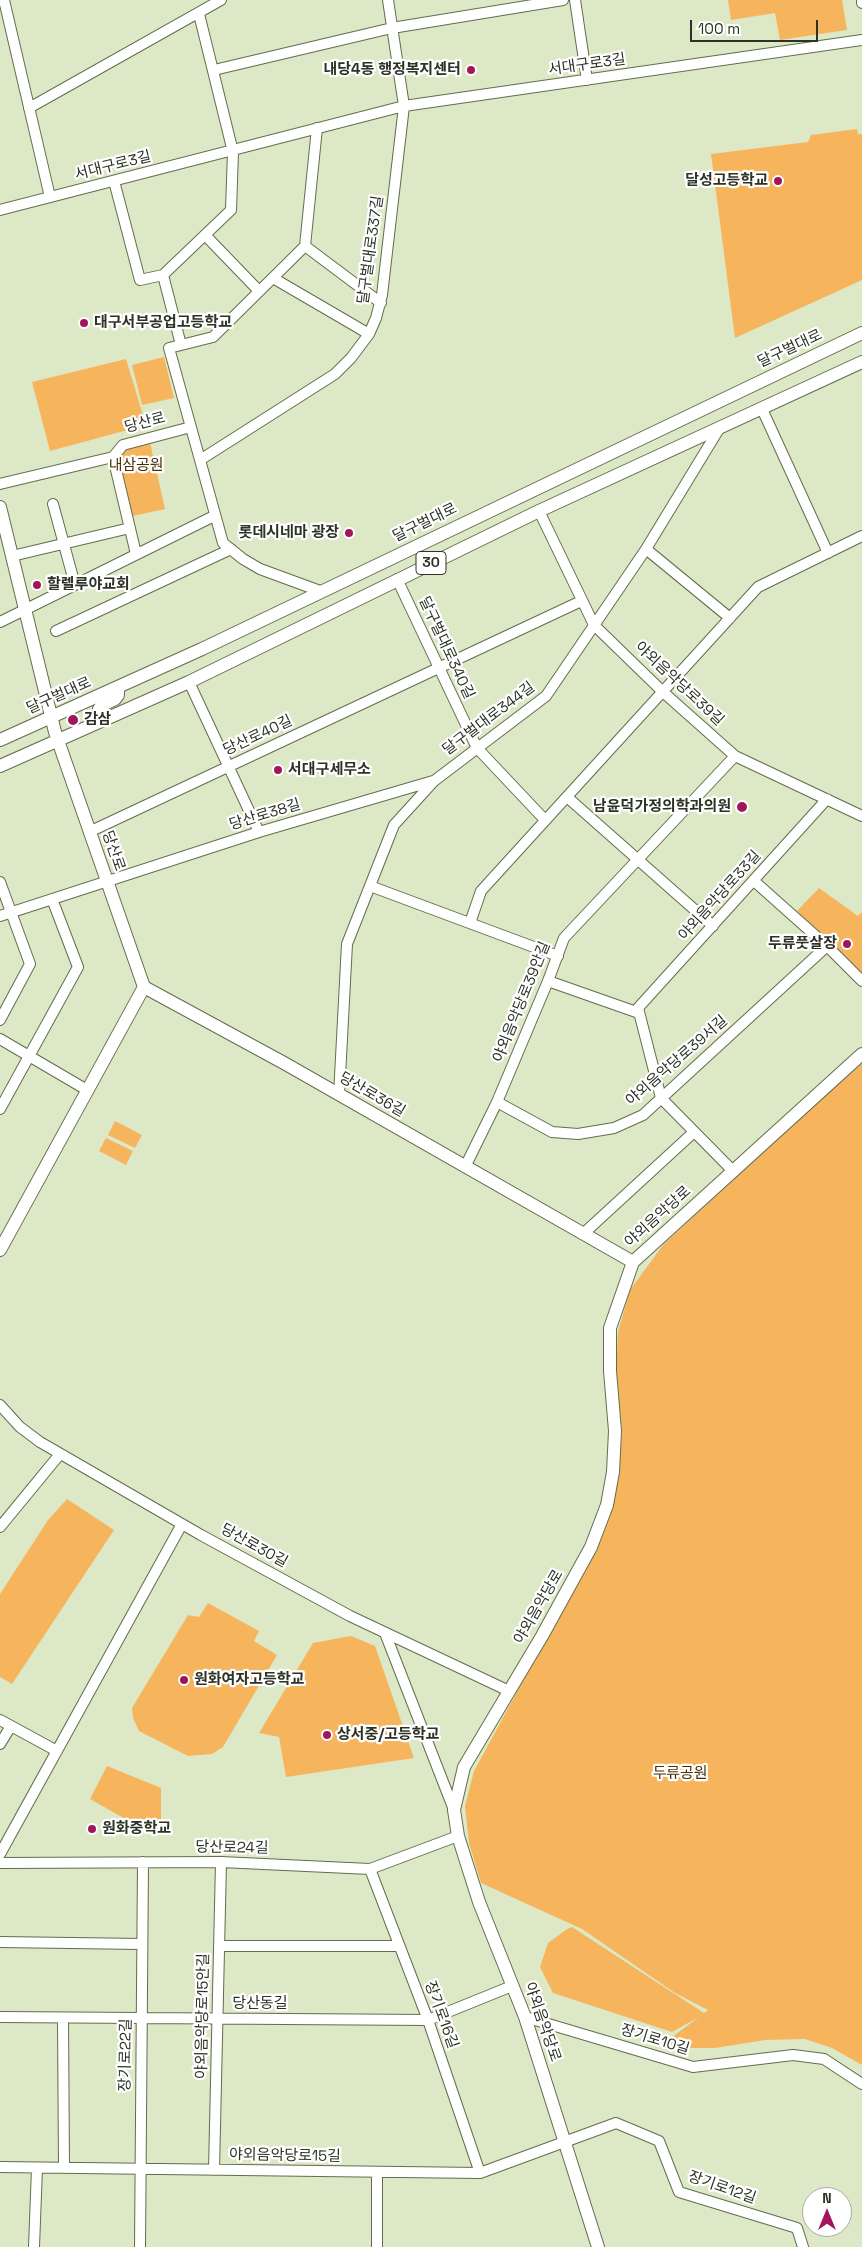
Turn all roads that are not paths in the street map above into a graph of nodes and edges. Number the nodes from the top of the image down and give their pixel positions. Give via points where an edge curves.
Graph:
1 (4, 0) edge
2 (221, 0) edge
3 (388, 0) edge
4 (563, 0) edge
5 (575, 0) edge
6 (3, 12) edge
7 (199, 14) junction
8 (392, 28) junction
9 (862, 40) edge
10 (214, 70) junction
11 (587, 80) junction
12 (404, 106) junction
13 (29, 108) junction
14 (318, 128) junction
15 (233, 152) junction
16 (114, 181) junction
17 (50, 197) junction
18 (0, 210) edge
19 (205, 235) junction
20 (305, 246) junction
21 (163, 275) junction
22 (273, 278) junction
23 (259, 291) junction
24 (381, 302) junction
25 (862, 333) edge
26 (369, 334) junction
27 (181, 345) junction
28 (862, 362) edge
29 (762, 409) junction
30 (191, 428) junction
31 (719, 429) junction
32 (114, 457) junction
33 (200, 460) junction
34 (0, 484) edge
35 (53, 504) dead end
36 (0, 507) edge
37 (539, 511) junction
38 (214, 516) junction
39 (130, 528) junction
40 (862, 536) edge
41 (64, 544) junction
42 (231, 549) junction
43 (646, 549) junction
44 (828, 553) junction
45 (136, 554) junction
46 (12, 556) junction
47 (397, 579) junction
48 (75, 585) junction
49 (320, 591) junction
50 (577, 604) dead end
51 (25, 610) junction
52 (730, 618) junction
53 (0, 622) edge
54 (594, 625) junction
55 (56, 631) dead end
56 (439, 668) junction
57 (189, 682) junction
58 (118, 688) junction
59 (663, 692) junction
60 (52, 717) junction
61 (102, 720) junction
62 (58, 739) junction
63 (0, 740) edge
64 (477, 748) junction
65 (735, 756) junction
66 (0, 766) edge
67 (229, 766) junction
68 (434, 781) junction
69 (567, 797) junction
70 (827, 799) junction
71 (862, 816) edge
72 (546, 820) junction
73 (89, 832) junction
74 (260, 832) junction
75 (638, 859) junction
76 (106, 881) junction
77 (754, 881) junction
78 (0, 882) edge
79 (370, 886) junction
80 (52, 899) junction
81 (11, 912) junction
82 (0, 916) edge
83 (470, 923) junction
84 (713, 926) junction
85 (827, 946) junction
86 (558, 956) junction
87 (548, 981) junction
88 (862, 981) edge
89 (144, 987) junction
90 (639, 1013) junction
91 (0, 1020) edge
92 (0, 1040) edge
93 (862, 1054) edge
94 (29, 1056) junction
95 (87, 1090) junction
96 (339, 1095) junction
97 (661, 1098) junction
98 (497, 1102) junction
99 (0, 1109) edge
100 (694, 1132) junction
101 (465, 1166) junction
102 (733, 1171) junction
103 (583, 1234) junction
104 (1, 1245) edge
105 (633, 1262) junction
106 (0, 1405) edge
107 (60, 1454) junction
108 (182, 1524) junction
109 (0, 1527) edge
110 (385, 1633) junction
111 (509, 1690) junction
112 (0, 1720) edge
113 (11, 1726) junction
114 (0, 1744) edge
115 (57, 1751) junction
116 (454, 1810) junction
117 (458, 1836) junction
118 (0, 1854) edge
119 (143, 1862) junction
120 (221, 1862) junction
121 (0, 1863) edge
122 (370, 1869) junction
123 (0, 1942) edge
124 (142, 1944) junction
125 (219, 1946) junction
126 (400, 1946) junction
127 (512, 1986) junction
128 (0, 2017) edge
129 (525, 2017) junction
130 (63, 2018) junction
131 (218, 2019) junction
132 (142, 2020) junction
133 (428, 2020) junction
134 (862, 2084) edge
135 (564, 2142) junction
136 (0, 2167) edge
137 (36, 2168) junction
138 (64, 2168) junction
139 (140, 2170) junction
140 (214, 2170) junction
141 (377, 2172) junction
142 (480, 2173) junction
143 (34, 2247) edge
144 (140, 2247) edge
145 (377, 2247) edge
146 (598, 2247) edge
147 (803, 2247) edge

1 - 6 street
2 - 7 street
3 - 8 street, 달구벌대로337길
4 - 8 street
5 - 11 street
6 - 13 street
7 - 10 street
7 - 13 street
8 - 10 street
8 - 12 street, 달구벌대로337길
9 - 11 street, 서대구로3길
10 - 15 street
11 - 12 street, 서대구로3길
12 - 14 street, 서대구로3길
12 - 24 street, 달구벌대로337길
13 - 17 street
14 - 15 street, 서대구로3길
14 - 20 street
15 - 16 street, 서대구로3길
15 - 19 street via 231,210
16 - 17 street, 서대구로3길
16 - 21 street via 140,280
17 - 18 street, 서대구로3길
19 - 21 street
19 - 23 street
20 - 22 street
20 - 24 street
21 - 27 street
22 - 23 street
22 - 26 street
23 - 27 street via 213,337
24 - 26 street, 달구벌대로337길
25 - 49 main road, 달구벌대로 / 30
26 - 33 street, 달구벌대로337길 via 352,358 335,374
27 - 30 street via 170,348
28 - 29 main road, 30
29 - 31 main road, 30
29 - 44 street
30 - 32 street, 당산로 via 123,445
30 - 33 street
31 - 37 main road, 30
31 - 43 street, 달구벌대로344길
32 - 34 street, 당산로
32 - 39 street
33 - 38 street
35 - 41 street
36 - 46 main road, 당산로
37 - 47 main road, 30
37 - 54 street, 야외음악당로39길
38 - 42 street via 224,543
38 - 45 street
39 - 41 street
39 - 45 street
40 - 44 street
41 - 46 street
41 - 48 street
42 - 49 street via 260,569
42 - 55 street
43 - 52 street
43 - 54 street, 달구벌대로344길
44 - 52 street via 758,587
45 - 48 street
46 - 51 main road, 당산로
47 - 56 street, 달구벌대로340길
47 - 57 main road, 30
48 - 51 street
49 - 58 main road, 달구벌대로 / 30
50 - 56 street
51 - 53 street
51 - 60 main road, 당산로
52 - 59 street
54 - 59 street, 야외음악당로39길
54 - 64 street, 달구벌대로344길 via 546,696
56 - 64 street, 달구벌대로340길
56 - 67 street, 당산로40길
57 - 61 main road, 30
57 - 67 street
58 - 60 main road, 달구벌대로 / 30
58 - 61 main road via 115,699 99,709
59 - 65 street, 야외음악당로39길
59 - 69 street
60 - 62 main road, 당산로
60 - 63 main road, 달구벌대로 / 30
61 - 62 main road, 30
62 - 66 main road, 30
62 - 73 main road, 당산로
64 - 68 street, 달구벌대로344길
64 - 72 street, 달구벌대로340길
65 - 70 street, 야외음악당로39길
65 - 75 street, 야외음악당로39안길
67 - 73 street, 당산로40길
67 - 74 street
68 - 74 street, 당산로38길
68 - 79 street, 달구벌대로344길 via 394,825
69 - 72 street
69 - 75 street
70 - 71 street, 야외음악당로39길
70 - 77 street, 야외음악당로33길
72 - 83 street via 481,891
73 - 76 main road, 당산로
74 - 76 street, 당산로38길
75 - 84 street
75 - 86 street, 야외음악당로39안길 via 564,938
76 - 80 street, 당산로38길
76 - 89 main road, 당산로
77 - 84 street, 야외음악당로33길
77 - 85 street
78 - 81 street
79 - 83 street
79 - 96 street, 달구벌대로344길 via 347,944
80 - 81 street, 당산로38길
80 - 94 street via 78,967
81 - 82 street, 당산로38길
81 - 91 street via 30,964
83 - 86 street
84 - 90 street, 야외음악당로33길 via 638,1008
85 - 88 street
85 - 97 street, 야외음악당로39서길
86 - 87 street, 야외음악당로39안길
87 - 90 street
87 - 98 street, 야외음악당로39안길
89 - 95 main road
89 - 96 main road, 당산로36길
90 - 97 street
92 - 94 street
93 - 102 main road, 야외음악당로
94 - 95 street
94 - 99 street
95 - 104 main road
96 - 101 main road, 당산로36길
97 - 98 street, 야외음악당로39서길 via 643,1115 614,1128 578,1134 552,1132
97 - 100 street
98 - 101 street, 야외음악당로39안길
100 - 102 street
100 - 103 street
101 - 103 main road, 당산로36길
102 - 105 main road, 야외음악당로
103 - 105 main road, 당산로36길
105 - 111 main road, 야외음악당로 via 610,1328 610,1371 616,1431 607,1505 591,1547
106 - 107 street, 당산로30길 via 20,1426
107 - 108 street, 당산로30길
107 - 109 street
108 - 110 street, 당산로30길
108 - 115 street
110 - 111 street, 당산로30길
110 - 116 street
111 - 116 main road, 야외음악당로 via 464,1767
112 - 113 street
113 - 114 street
113 - 115 street
115 - 118 street
116 - 117 main road, 야외음악당로
117 - 122 street, 당산로24길
117 - 127 main road, 야외음악당로 via 479,1902
119 - 120 street, 당산로24길
119 - 121 street, 당산로24길
119 - 124 street, 장기로22길
120 - 122 street, 당산로24길
120 - 125 street, 야외음악당로15안길
122 - 126 street, 장기로16길
123 - 124 street
124 - 132 street, 장기로22길
125 - 126 street
125 - 131 street, 야외음악당로15안길
126 - 133 street, 장기로16길
127 - 129 main road, 야외음악당로
127 - 133 street, 당산동길
128 - 130 street, 당산동길
129 - 134 street, 장기로10길 via 693,2067 793,2056 824,2059
129 - 135 main road, 야외음악당로
130 - 132 street, 당산동길
130 - 138 street
131 - 132 street, 당산동길
131 - 133 street, 당산동길
131 - 140 street, 야외음악당로15안길
132 - 139 street, 장기로22길
133 - 142 street, 장기로16길
135 - 142 street, 야외음악당로15길
135 - 146 main road, 야외음악당로
135 - 147 street, 장기로12길 via 616,2123 659,2141 678,2192 797,2228
136 - 137 street, 야외음악당로15길
137 - 138 street, 야외음악당로15길
137 - 143 street
138 - 139 street, 야외음악당로15길
139 - 140 street, 야외음악당로15길
139 - 144 street, 장기로22길
140 - 141 street, 야외음악당로15길
141 - 142 street, 야외음악당로15길
141 - 145 street

